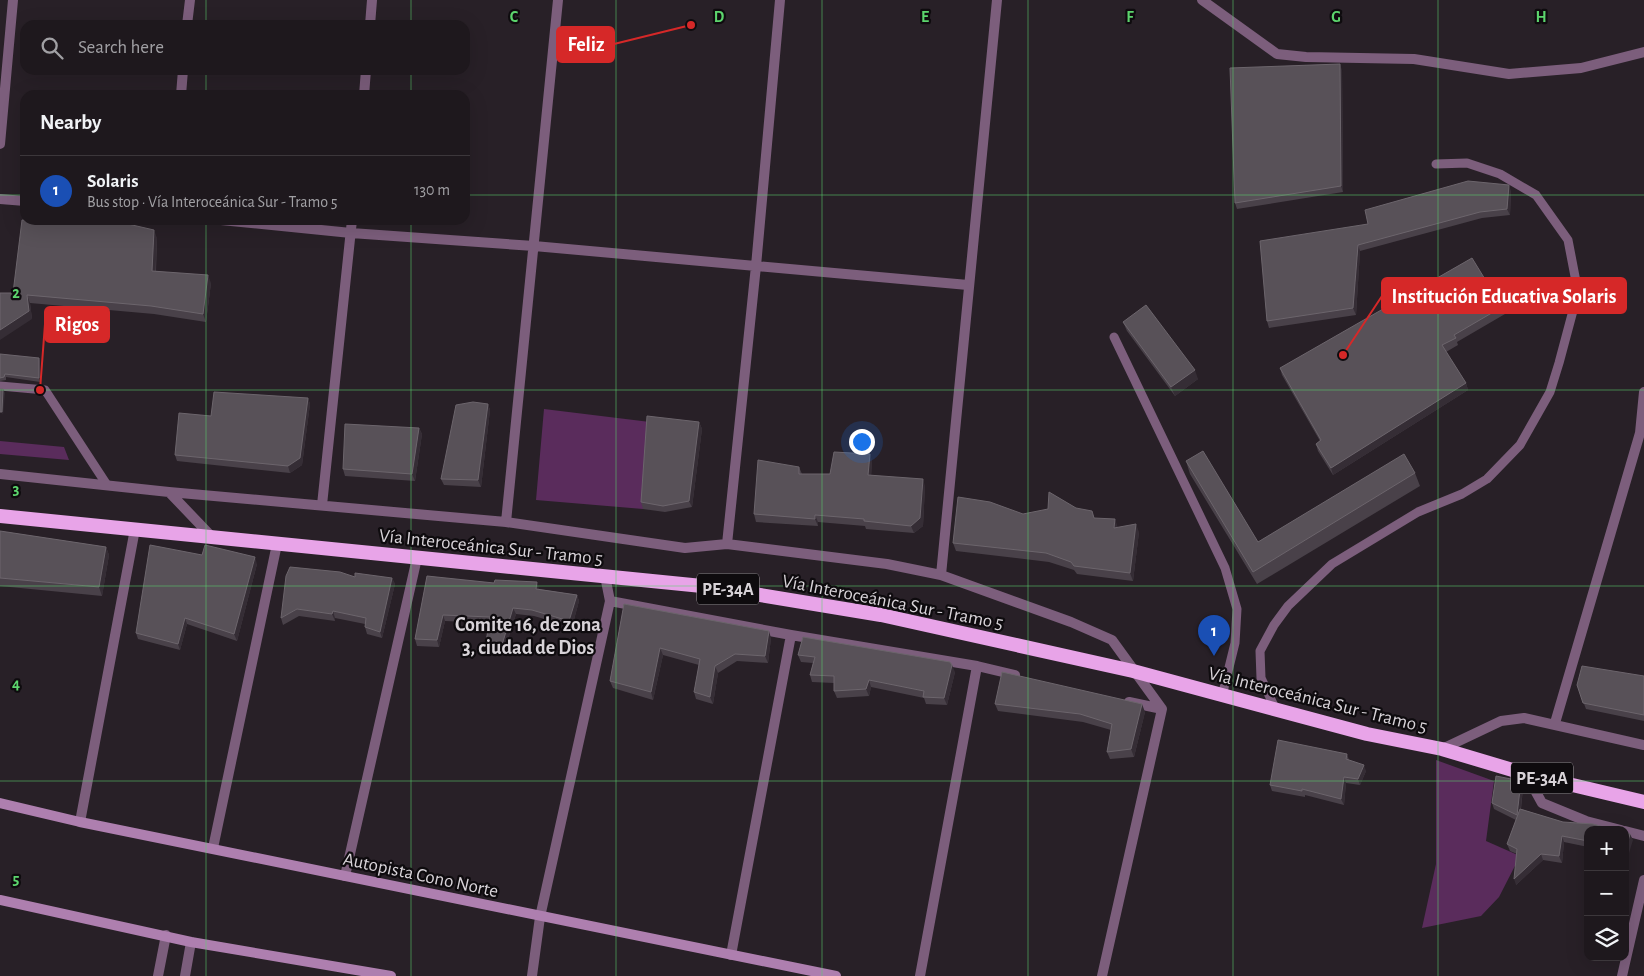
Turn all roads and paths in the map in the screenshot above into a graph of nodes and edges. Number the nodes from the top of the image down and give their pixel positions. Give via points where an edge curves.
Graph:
1 (14, 0) edge
2 (190, 0) edge
3 (372, 0) edge
4 (558, 0) edge
5 (780, 0) edge
6 (997, 0) edge
7 (1202, 0) edge
8 (188, 20) edge
9 (370, 20) edge
10 (1644, 52) edge
11 (183, 75) edge
12 (366, 75) edge
13 (181, 90) edge
14 (364, 90) edge
15 (0, 144) edge
16 (1436, 164) dead end
17 (0, 199) edge
18 (20, 201) edge
19 (271, 225) edge
20 (352, 225) edge
21 (351, 233) junction
22 (534, 246) junction
23 (756, 266) junction
24 (968, 285) junction
25 (1114, 338) dead end
26 (0, 386) edge
27 (1644, 392) edge
28 (1642, 434) edge
29 (0, 474) edge
30 (107, 485) junction
31 (169, 492) junction
32 (322, 505) junction
33 (0, 516) edge
34 (506, 522) junction
35 (135, 529) junction
36 (212, 537) junction
37 (277, 544) junction
38 (727, 544) junction
39 (417, 558) junction
40 (941, 574) junction
41 (605, 576) junction
42 (610, 601) junction
43 (792, 635) junction
44 (977, 666) junction
45 (1133, 671) junction
46 (1025, 678) edge
47 (1222, 696) junction
48 (1120, 700) edge
49 (1275, 708) junction
50 (1162, 709) junction
51 (1555, 723) junction
52 (1644, 745) edge
53 (1442, 749) junction
54 (1526, 774) junction
55 (1644, 802) edge
56 (0, 803) edge
57 (80, 822) junction
58 (1607, 826) edge
59 (1629, 832) edge
60 (1644, 836) edge
61 (213, 848) junction
62 (345, 876) junction
63 (1644, 880) edge
64 (0, 900) edge
65 (540, 917) junction
66 (166, 935) junction
67 (192, 942) junction
68 (731, 955) junction
69 (158, 976) edge
70 (185, 976) edge
71 (391, 976) edge
72 (532, 976) edge
73 (836, 976) edge
74 (920, 976) edge
75 (1102, 976) edge
76 (1622, 976) edge

1 - 15 street
2 - 8 street
3 - 9 street
4 - 22 street
5 - 23 street
6 - 24 street
7 - 10 street via 1277,54 1414,59 1509,74 1581,68
11 - 13 street
12 - 14 street
16 - 49 lane via 1467,163 1500,174 1536,195 1568,240 1578,292 1559,363 1550,392 1520,445 1487,479 1462,494 1418,512 1332,564 1288,606 1260,651 1261,678
17 - 18 street
19 - 21 street
20 - 21 street
21 - 22 street
21 - 32 street
22 - 23 street
22 - 34 street
23 - 24 street
23 - 38 street
24 - 40 street
25 - 47 lane via 1228,576 1237,609 1234,643
26 - 30 lane via 45,390
27 - 28 street
28 - 51 street
29 - 30 street
30 - 31 street
31 - 32 street
31 - 36 street
32 - 34 street
33 - 35 highway, Vía Interoceánica Sur - Tramo 5 / PE-34A
34 - 38 street via 685,548
35 - 36 highway, Vía Interoceánica Sur - Tramo 5 / PE-34A
35 - 57 street
36 - 37 highway, Vía Interoceánica Sur - Tramo 5 / PE-34A
37 - 39 highway, Vía Interoceánica Sur - Tramo 5 / PE-34A
37 - 61 street
38 - 40 street
39 - 41 highway, Vía Interoceánica Sur - Tramo 5 / PE-34A
39 - 62 street
40 - 45 street via 1112,640
41 - 42 street
41 - 45 highway, Vía Interoceánica Sur - Tramo 5 / PE-34A via 812,602
42 - 43 street
42 - 65 street
43 - 44 street
43 - 68 street
44 - 46 street
44 - 74 street
45 - 47 highway, Vía Interoceánica Sur - Tramo 5 / PE-34A
45 - 50 street
47 - 49 highway, Vía Interoceánica Sur - Tramo 5 / PE-34A
48 - 50 street
49 - 53 highway, Vía Interoceánica Sur - Tramo 5 / PE-34A via 1366,734
50 - 75 street
51 - 52 street
51 - 53 street via 1524,718 1501,721
53 - 54 highway, Vía Interoceánica Sur - Tramo 5 / PE-34A
54 - 55 highway, Vía Interoceánica Sur - Tramo 5 / PE-34A
54 - 58 street via 1542,803
56 - 57 main road, Autopista Cono Norte
57 - 61 main road, Autopista Cono Norte
59 - 60 street
61 - 62 main road, Autopista Cono Norte
62 - 65 main road, Autopista Cono Norte
63 - 76 street
64 - 66 main road
65 - 68 main road, Autopista Cono Norte
65 - 72 street
66 - 67 main road
66 - 69 street
67 - 70 street
67 - 71 main road
68 - 73 main road, Autopista Cono Norte

